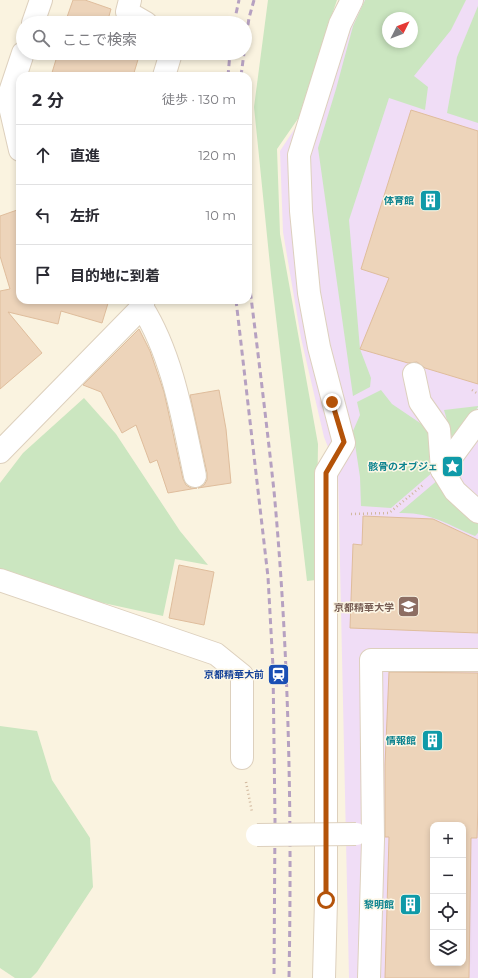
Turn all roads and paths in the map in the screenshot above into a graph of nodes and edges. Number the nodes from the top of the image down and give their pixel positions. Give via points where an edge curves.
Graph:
1 (41, 0) edge
2 (130, 0) edge
3 (352, 0) edge
4 (35, 16) edge
5 (134, 16) edge
6 (21, 60) edge
7 (169, 60) edge
8 (17, 72) edge
9 (165, 72) edge
10 (16, 74) edge
11 (16, 133) edge
12 (143, 304) edge
13 (414, 374) dead end
14 (472, 390) dead end
15 (478, 394) edge
16 (478, 421) edge
17 (0, 452) edge
18 (442, 470) junction
19 (196, 476) dead end
20 (478, 512) edge
21 (352, 514) dead end
22 (0, 580) edge
23 (478, 660) edge
24 (243, 768) joint
25 (257, 835) joint
26 (364, 836) junction
27 (324, 978) edge
28 (369, 978) edge

1 - 4 street
2 - 5 street via 127,12
3 - 27 street via 340,24 299,155 301,218 309,293 319,348 344,442 326,473
6 - 8 street
7 - 9 street
10 - 11 street via 8,98
12 - 17 street
12 - 19 street via 154,325 178,396
13 - 18 street via 420,402 439,429
14 - 15 path
16 - 18 street
18 - 20 street via 455,491
18 - 21 path via 389,513
22 - 24 street via 216,654 242,675
23 - 26 street via 371,660
24 - 25 path
25 - 26 street, bridge
26 - 28 street

